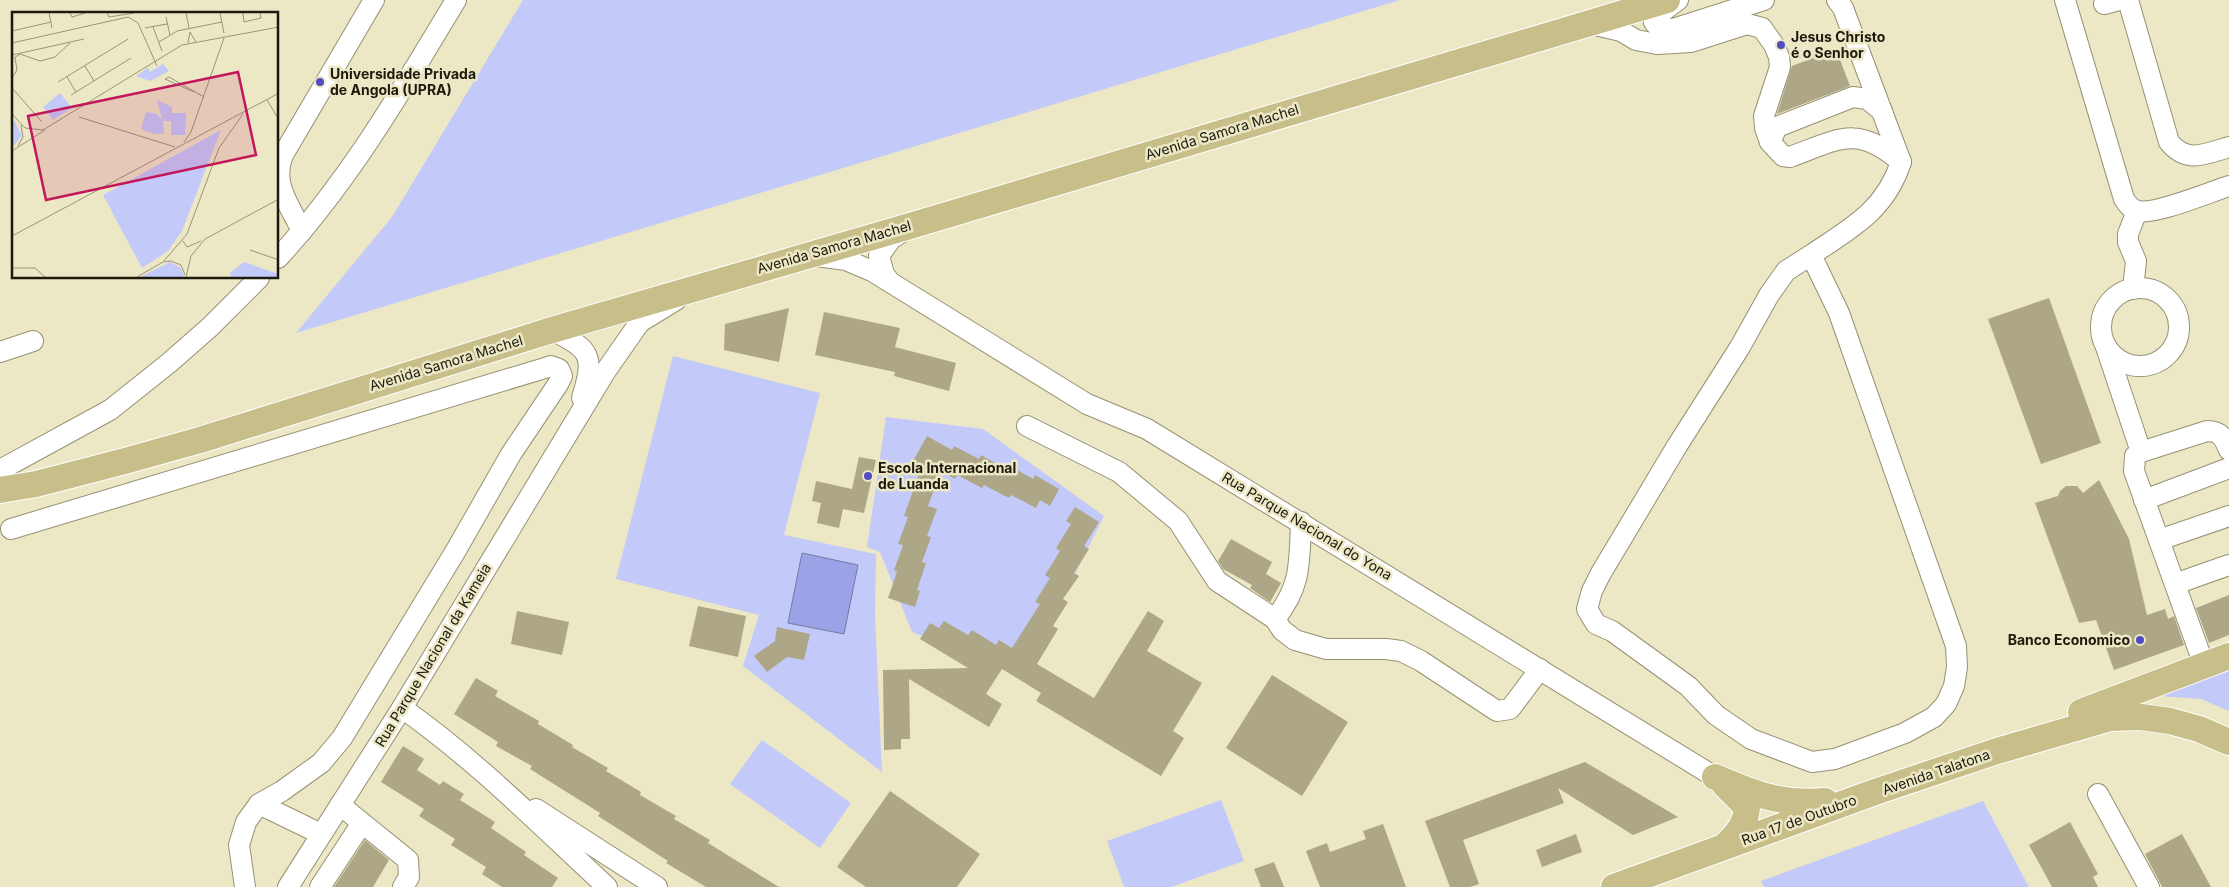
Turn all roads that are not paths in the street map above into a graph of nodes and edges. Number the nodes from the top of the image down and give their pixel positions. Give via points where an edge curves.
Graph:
1 (374, 0) edge
2 (456, 0) edge
3 (1667, 0) edge
4 (1678, 0) edge
5 (1764, 0) edge
6 (1837, 0) edge
7 (2065, 0) edge
8 (2128, 0) edge
9 (1587, 23) junction
10 (1688, 33) junction
11 (1882, 111) junction
12 (1770, 142) junction
13 (2229, 147) edge
14 (1901, 162) junction
15 (279, 164) edge
16 (279, 179) edge
17 (2229, 186) edge
18 (2137, 211) junction
19 (910, 226) junction
20 (302, 231) junction
21 (1811, 256) junction
22 (279, 257) edge
23 (800, 257) junction
24 (258, 279) edge
25 (893, 285) junction
26 (697, 287) junction
27 (2133, 289) junction
28 (552, 330) junction
29 (33, 341) dead end
30 (2106, 346) junction
31 (0, 352) edge
32 (574, 422) junction
33 (1027, 426) dead end
34 (2229, 450) edge
35 (2134, 458) junction
36 (2229, 468) edge
37 (0, 470) edge
38 (0, 490) edge
39 (2144, 500) junction
40 (2229, 516) edge
41 (1301, 522) junction
42 (11, 529) dead end
43 (2158, 540) junction
44 (2229, 565) edge
45 (2175, 584) junction
46 (1276, 619) junction
47 (2229, 656) edge
48 (2211, 665) edge
49 (1540, 669) junction
50 (402, 708) junction
51 (2229, 742) edge
52 (1997, 751) junction
53 (1715, 777) junction
54 (488, 778) junction
55 (1875, 792) junction
56 (2098, 794) dead end
57 (259, 804) junction
58 (340, 805) junction
59 (362, 822) junction
60 (1790, 822) junction
61 (321, 834) junction
62 (1723, 848) junction
63 (245, 887) edge
64 (288, 887) edge
65 (320, 887) edge
66 (403, 887) edge
67 (607, 887) edge
68 (657, 887) edge
69 (1614, 887) edge
70 (2149, 887) edge

1 - 15 street
2 - 20 street via 360,155
3 - 9 main road, Avenida Samora Machel
4 - 10 street via 1654,22 1660,28
5 - 10 street
6 - 11 street via 1843,8
7 - 18 street via 2124,199
8 - 13 street via 2169,142 2185,156
9 - 10 street via 1657,44
9 - 19 main road, Avenida Samora Machel
10 - 12 street via 1747,24 1762,28 1768,35 1779,57 1780,67 1764,116
11 - 12 street via 1866,99 1853,97 1777,127
11 - 14 street
12 - 14 street via 1782,156 1790,156 1844,137 1860,138 1886,149
14 - 21 street via 1883,201 1857,225
16 - 20 street
17 - 18 street via 2155,210
18 - 27 street via 2128,234 2136,261
19 - 23 main road, Avenida Samora Machel
19 - 25 street, Rua Parque Nacional do Yona via 891,240 879,256 884,274
20 - 22 street
21 - 21 street via 1786,271 1769,295 1601,573 1587,608 1596,624 1612,631 1688,686 1716,715 1751,739 1812,762 1835,760 1905,733 1934,717 1946,704 1954,686 1957,666 1956,646 1861,373 1839,313
23 - 25 street, Rua Parque Nacional do Yona via 846,260
23 - 26 main road, Avenida Samora Machel
24 - 37 street via 210,327 110,410
25 - 41 street, Rua Parque Nacional do Yona via 1087,404 1147,429
26 - 28 main road, Avenida Samora Machel
26 - 32 street, Rua Parque Nacional da Kameia via 640,322
27 - 30 street via 2115,298 2106,308 2102,320
27 - 30 street via 2152,290 2163,295 2177,314 2178,338 2164,358 2139,366 2114,357
28 - 32 street, Rua Parque Nacional da Kameia via 573,341 588,358 586,385
28 - 38 main road, Avenida Samora Machel via 200,440 108,466
29 - 31 street
30 - 35 street
32 - 50 street, Rua Parque Nacional da Kameia
33 - 46 street via 1120,472 1178,521 1217,580
34 - 35 street via 2221,435 2207,431
35 - 39 street via 2134,471
35 - 48 street
36 - 39 street
39 - 43 street
40 - 43 street
41 - 46 street via 1299,574
41 - 49 street, Rua Parque Nacional do Yona
42 - 57 street via 551,366 559,369 562,376 558,384 511,454 342,738 321,762
43 - 45 street
44 - 45 street
45 - 48 street
46 - 49 street via 1282,630 1311,646 1401,651 1497,711 1510,709
47 - 48 main road
48 - 52 main road via 2019,736
49 - 53 street, Rua Parque Nacional do Yona
50 - 54 street
50 - 58 street, Rua Parque Nacional da Kameia
51 - 52 main road via 2170,721 2141,717 2110,718
52 - 55 main road, Avenida Talatona
53 - 55 main road via 1753,794 1787,802 1825,801
53 - 60 main road
53 - 62 main road via 1747,807 1740,830
54 - 67 street
54 - 68 street
55 - 60 main road, Rua 17 de Outubro
56 - 70 street
57 - 61 street
57 - 63 street via 246,822 239,845
58 - 59 street
58 - 61 street, Rua Parque Nacional da Kameia
59 - 65 street
59 - 66 street via 408,860 408,878
60 - 62 main road, Rua 17 de Outubro
61 - 64 street, Rua Parque Nacional da Kameia
62 - 69 main road

